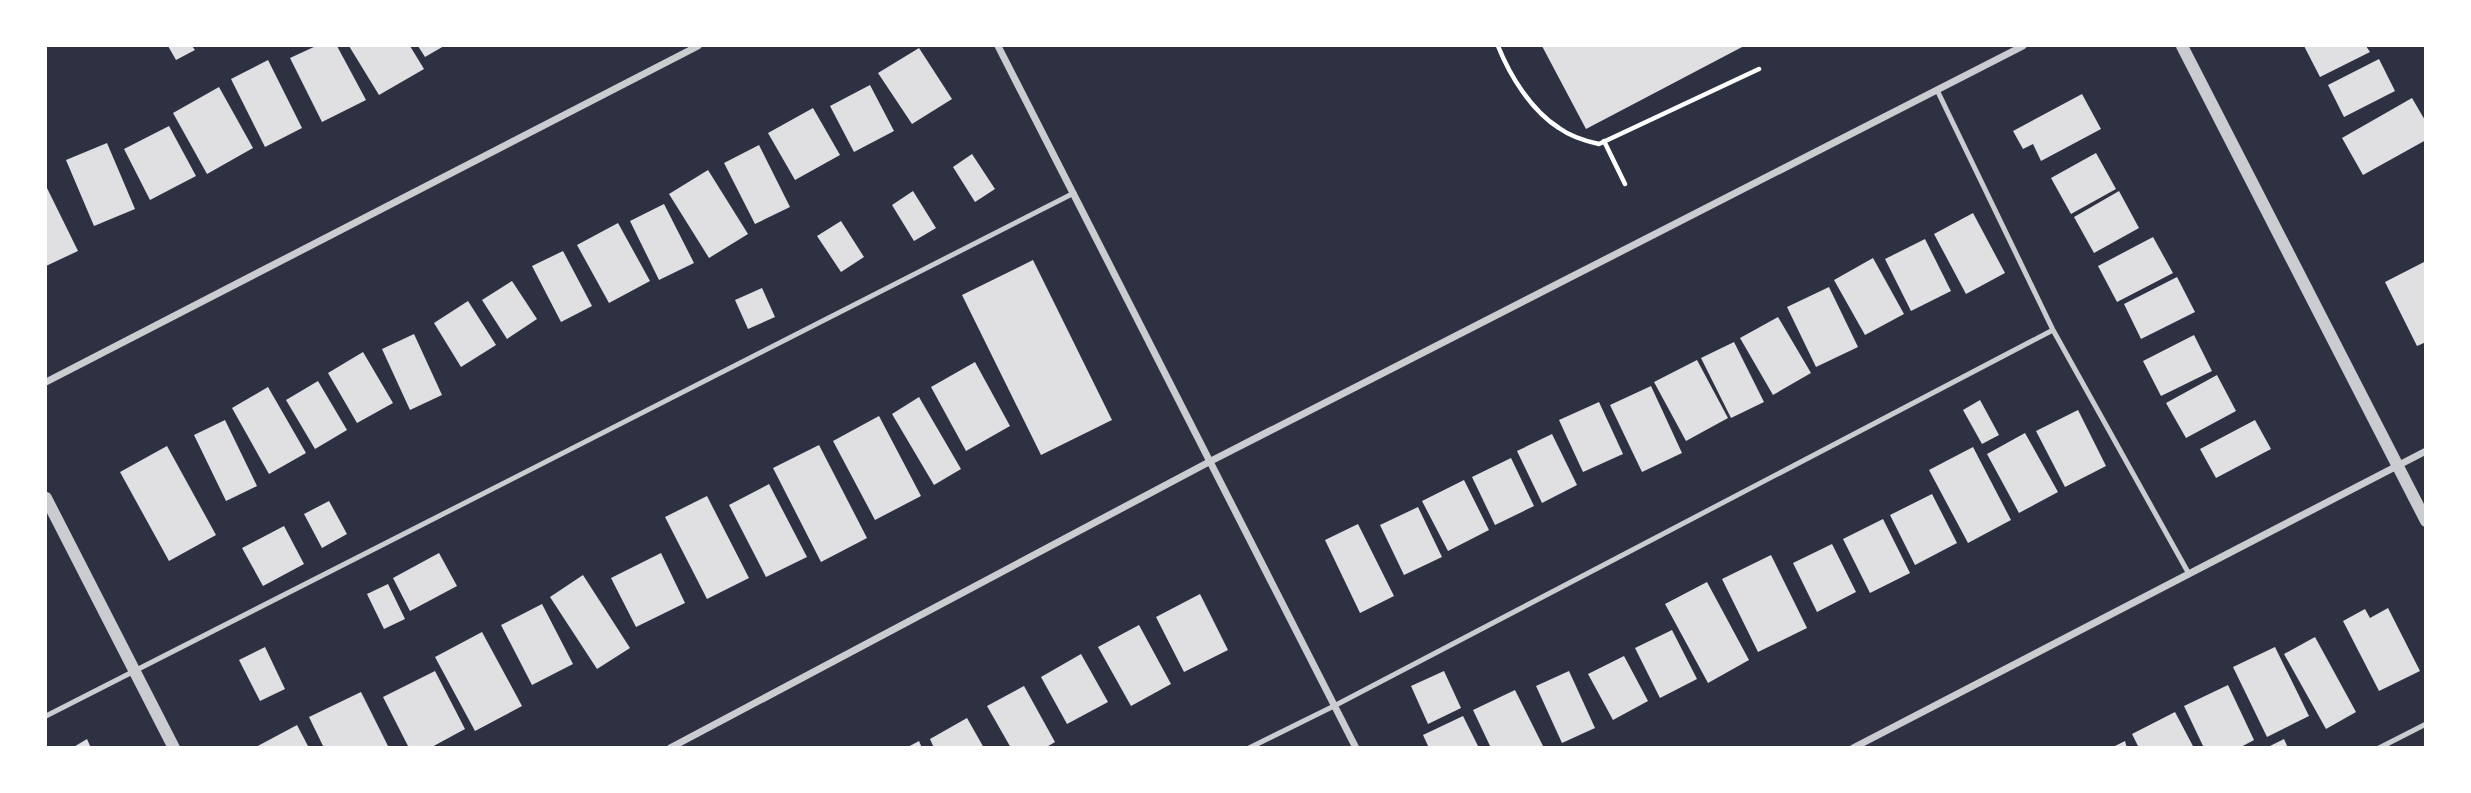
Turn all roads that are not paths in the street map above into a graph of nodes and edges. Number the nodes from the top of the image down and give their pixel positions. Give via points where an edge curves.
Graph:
1 (698, 46) edge
2 (998, 46) edge
3 (2023, 46) edge
4 (2182, 46) edge
5 (1936, 89) junction
6 (1074, 193) junction
7 (2053, 330) junction
8 (46, 382) edge
9 (2426, 451) edge
10 (1209, 462) junction
11 (2397, 466) junction
12 (46, 498) edge
13 (2426, 521) edge
14 (2189, 574) junction
15 (133, 670) junction
16 (1334, 706) junction
17 (46, 716) edge
18 (2426, 723) edge
19 (174, 747) edge
20 (670, 747) edge
21 (1250, 747) edge
22 (1356, 747) edge
23 (1853, 747) edge
24 (2379, 747) edge

1 - 8 street
2 - 6 street
3 - 5 street
4 - 11 street
5 - 7 lane
5 - 10 street
6 - 10 street
6 - 15 lane
7 - 14 lane
7 - 16 lane
9 - 11 street
10 - 16 street
10 - 20 street
11 - 13 street
11 - 14 street
12 - 15 street
14 - 23 street
15 - 17 lane
15 - 19 street
16 - 21 lane
16 - 22 street
18 - 24 lane

